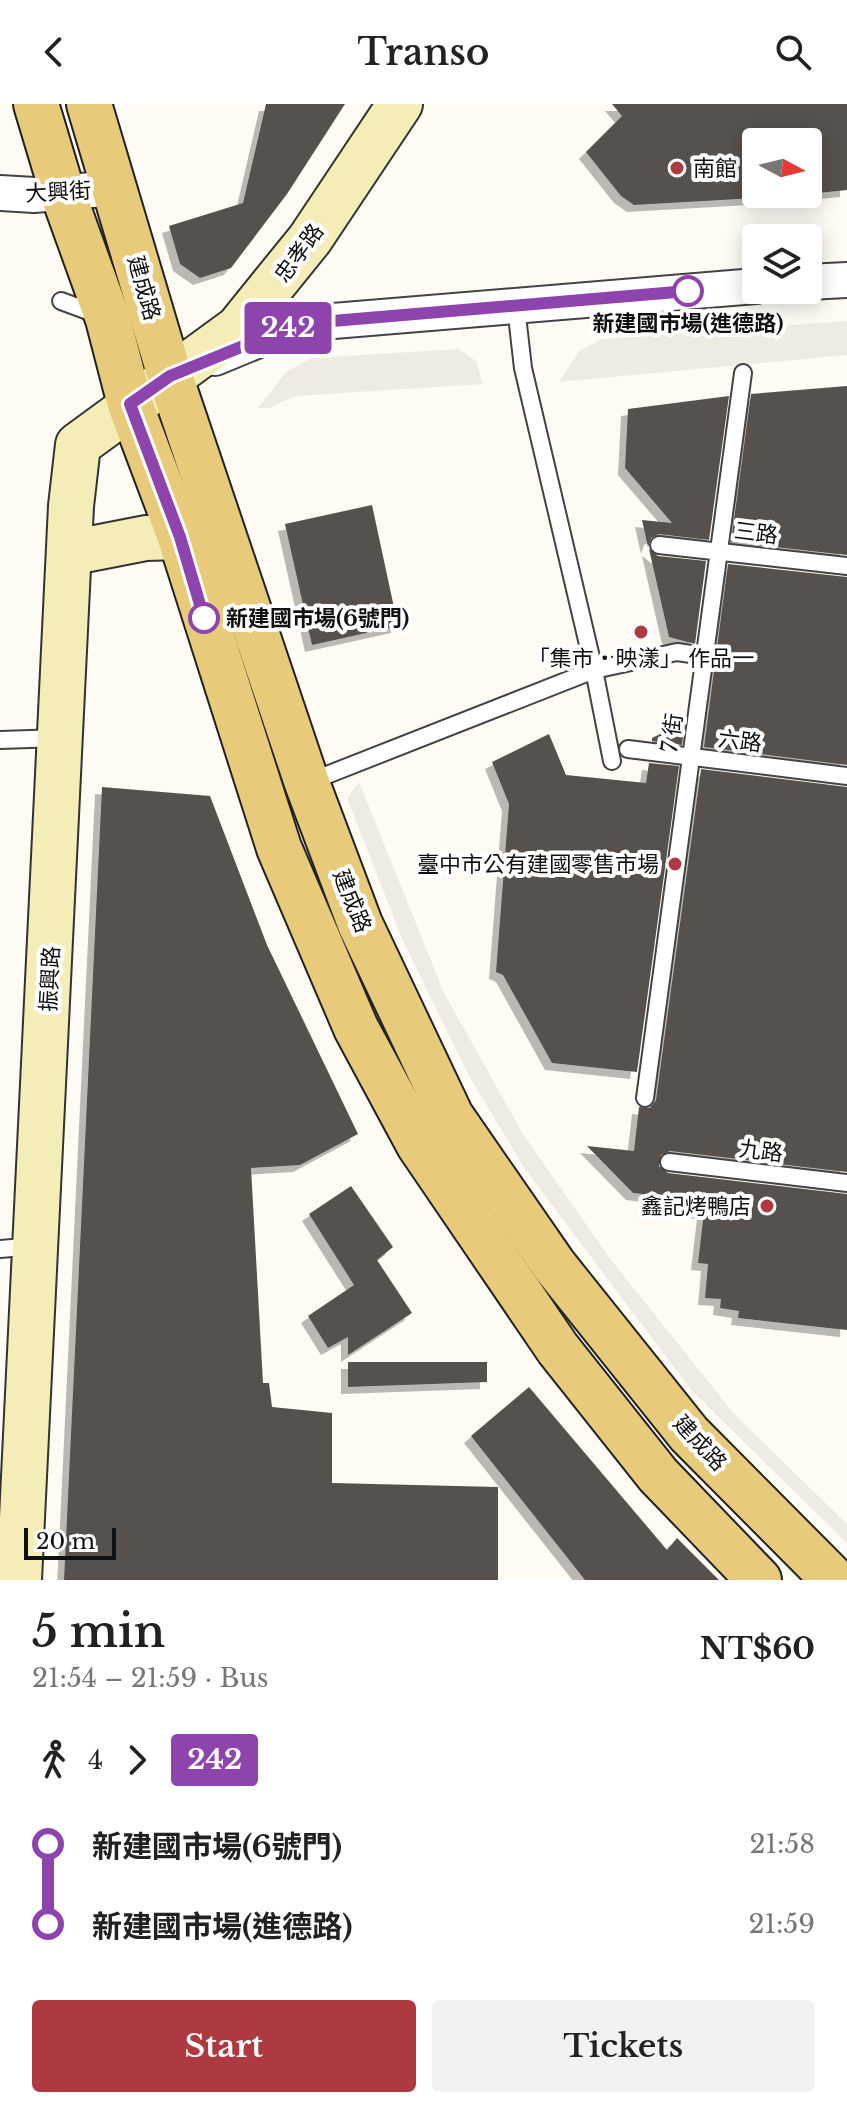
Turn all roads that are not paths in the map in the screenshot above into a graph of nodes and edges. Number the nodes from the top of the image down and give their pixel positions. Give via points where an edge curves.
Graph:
1 (29, 104) edge
2 (89, 104) edge
3 (400, 104) edge
4 (115, 188) junction
5 (0, 193) edge
6 (63, 194) junction
7 (847, 280) edge
8 (822, 281) edge
9 (742, 287) edge
10 (61, 301) dead end
11 (516, 307) junction
12 (108, 319) junction
13 (743, 373) dead end
14 (170, 376) junction
15 (130, 404) junction
16 (180, 537) junction
17 (659, 545) dead end
18 (719, 551) junction
19 (69, 553) junction
20 (847, 566) edge
21 (705, 656) junction
22 (594, 670) junction
23 (62, 738) junction
24 (0, 740) edge
25 (628, 749) dead end
26 (691, 757) junction
27 (612, 761) dead end
28 (847, 776) edge
29 (307, 783) junction
30 (645, 1098) dead end
31 (669, 1162) dead end
32 (847, 1183) edge
33 (18, 1247) edge
34 (19, 1580) edge
35 (759, 1580) edge
36 (834, 1580) edge

1 - 6 main road, 建成路
2 - 4 main road, 建成路
3 - 14 main road, 忠孝路 via 263,301 238,328
4 - 6 street, 大興街
4 - 14 main road, 建成路
5 - 6 street, 大興街
6 - 12 main road, 建成路
7 - 8 street
9 - 11 street
10 - 12 lane
11 - 14 street via 297,324
11 - 22 lane via 523,368
12 - 15 main road, 建成路
13 - 18 lane, 7 街
14 - 15 main road, 忠孝路
14 - 29 main road, 建成路
15 - 16 main road, 建成路
15 - 19 main road, 振興路 via 78,445
16 - 19 main road
16 - 35 main road, 建成路 via 297,895 356,1028 419,1145 608,1415
17 - 18 lane, 三路
18 - 20 lane, 三路
18 - 21 lane, 7 街
19 - 23 main road, 振興路
21 - 22 lane via 677,652
21 - 26 lane, 7 街
22 - 27 lane
22 - 29 lane
23 - 24 lane
23 - 33 main road, 振興路
25 - 26 lane, 六路
26 - 28 lane, 六路
26 - 30 lane, 7 街
29 - 36 main road, 建成路 via 360,924 451,1116 554,1265 689,1434
31 - 32 lane, 九路
33 - 34 main road, 振興路

